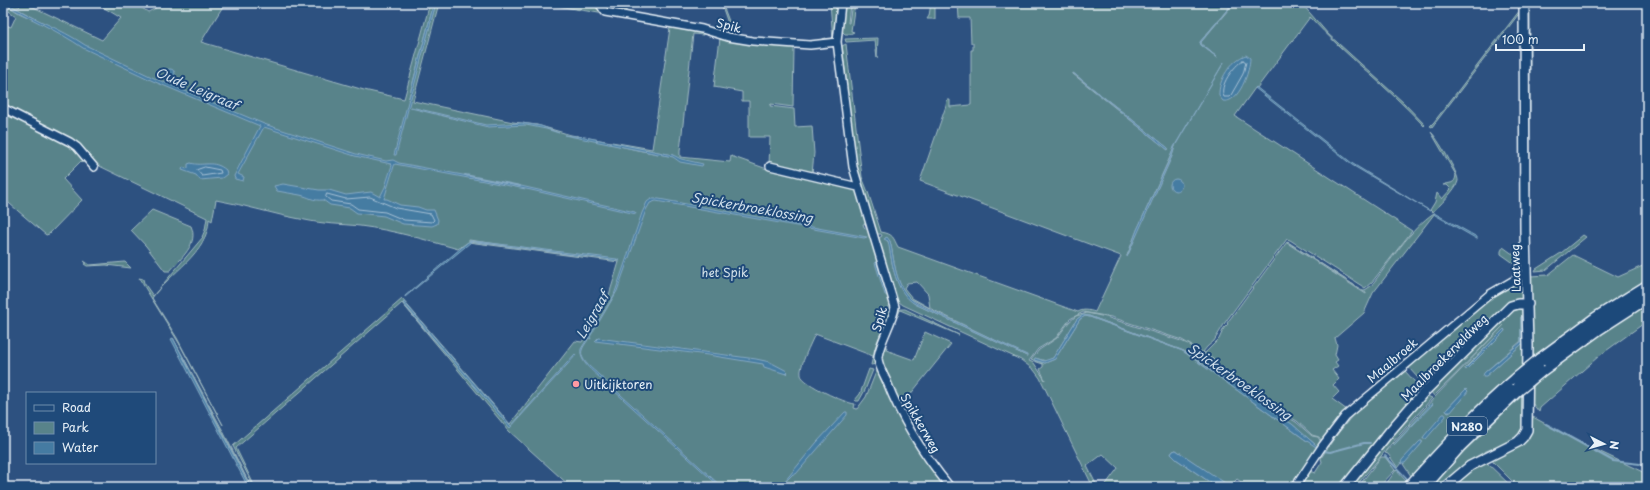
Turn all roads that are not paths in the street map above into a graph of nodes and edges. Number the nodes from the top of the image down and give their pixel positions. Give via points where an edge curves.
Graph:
1 (599, 3) edge
2 (841, 3) edge
3 (1524, 3) edge
4 (837, 42) junction
5 (3, 108) edge
6 (770, 166) dead end
7 (94, 167) dead end
8 (858, 187) junction
9 (1526, 273) junction
10 (1647, 286) edge
11 (1647, 297) edge
12 (1528, 304) junction
13 (880, 366) joint
14 (1540, 366) junction
15 (1423, 482) edge
16 (950, 487) edge
17 (1295, 487) edge
18 (1345, 487) edge
19 (1410, 487) edge
20 (1445, 487) edge

1 - 4 street, Spik via 605,12 612,14 702,29 728,37 810,46
2 - 4 street, Spik
3 - 9 street, Laatweg
4 - 8 street, Spik via 853,167
5 - 7 street via 70,142
6 - 8 street
8 - 13 street, Spik via 895,307 879,354
9 - 12 street, Laatweg
9 - 17 street, Maalbroek via 1490,294 1345,416
10 - 14 highway, N280 via 1597,318
11 - 14 highway, N280
12 - 18 street, Maalbroekerveldweg via 1511,306 1423,393
12 - 20 street, Laatweg via 1527,430 1518,442 1475,463 1458,474
13 - 16 street, Spikkerweg via 895,403 913,436
14 - 15 highway, N280, bridge via 1480,412
15 - 19 highway, N280

